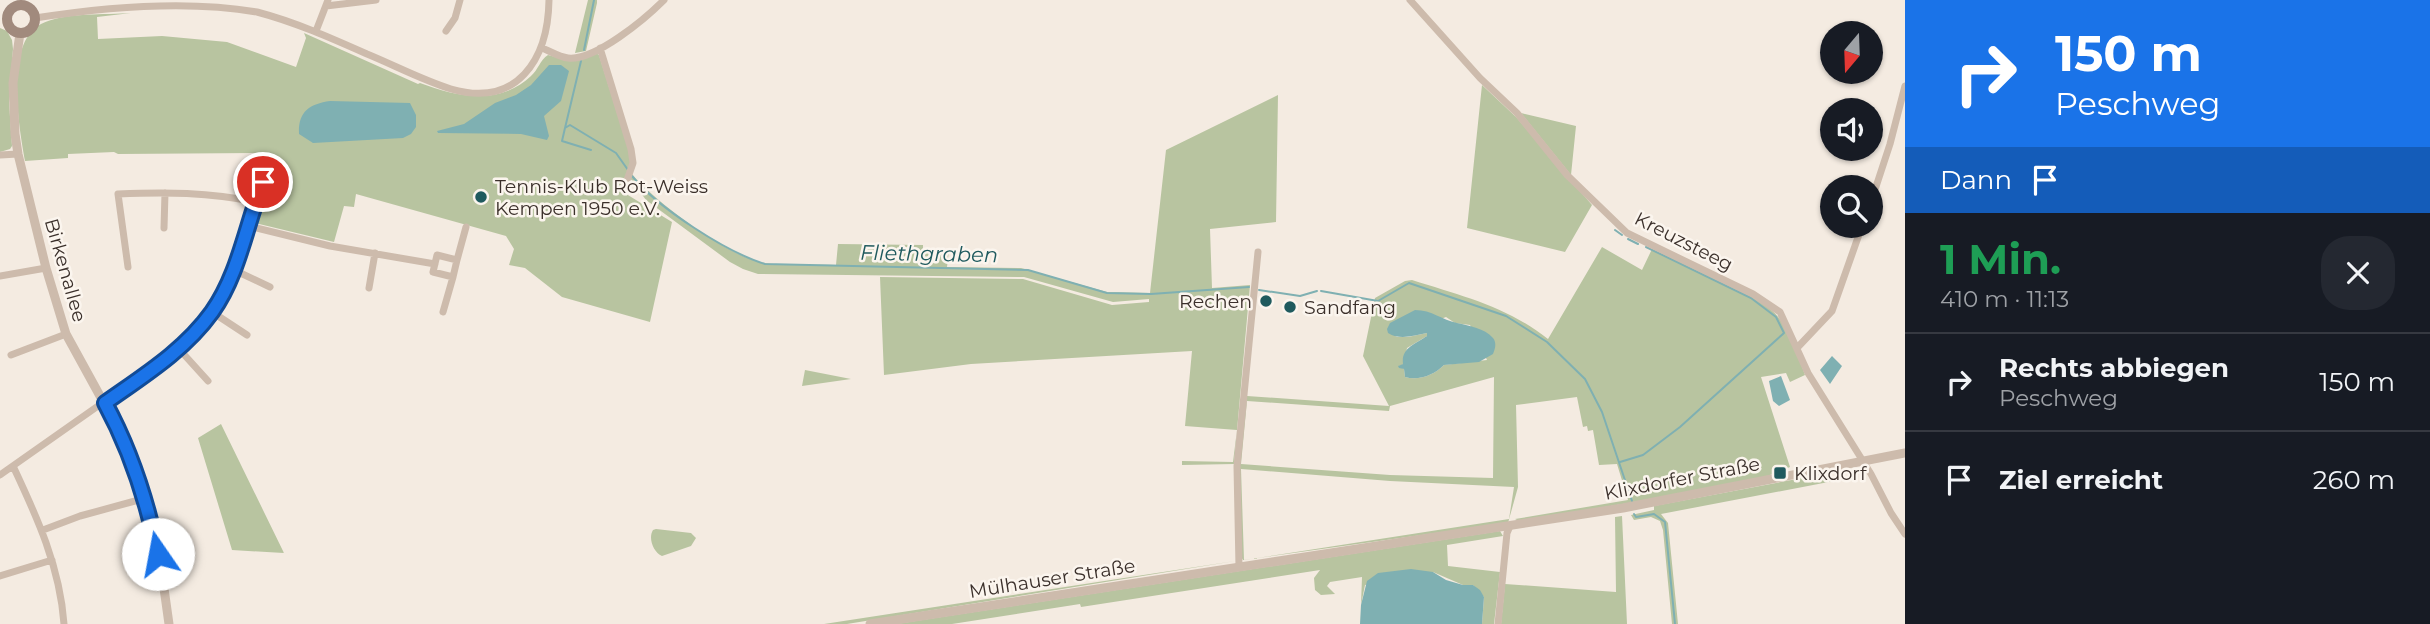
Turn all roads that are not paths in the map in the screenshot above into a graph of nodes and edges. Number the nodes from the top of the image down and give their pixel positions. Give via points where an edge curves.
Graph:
1 (376, 0) edge
2 (460, 0) edge
3 (549, 0) edge
4 (664, 0) edge
5 (1410, 0) edge
6 (24, 2) edge
7 (327, 3) edge
8 (113, 4) edge
9 (35, 19) junction
10 (3, 21) edge
11 (316, 31) junction
12 (446, 31) dead end
13 (20, 33) junction
14 (542, 48) junction
15 (600, 48) junction
16 (1905, 86) edge
17 (18, 154) junction
18 (0, 155) edge
19 (1880, 175) edge
20 (263, 182) dead end
21 (624, 189) dead end
22 (165, 193) junction
23 (255, 202) junction
24 (248, 226) junction
25 (466, 227) dead end
26 (164, 228) dead end
27 (1858, 238) edge
28 (1258, 252) dead end
29 (375, 253) junction
30 (457, 260) junction
31 (435, 264) junction
32 (128, 267) dead end
33 (46, 268) junction
34 (234, 270) junction
35 (0, 276) edge
36 (453, 277) junction
37 (270, 287) dead end
38 (369, 288) dead end
39 (212, 312) junction
40 (443, 312) dead end
41 (66, 334) junction
42 (247, 335) dead end
43 (1797, 348) junction
44 (179, 349) junction
45 (11, 355) dead end
46 (208, 381) dead end
47 (105, 403) junction
48 (1905, 453) edge
49 (1861, 462) junction
50 (13, 466) junction
51 (0, 475) edge
52 (146, 498) junction
53 (1510, 526) junction
54 (43, 530) junction
55 (1464, 533) joint
56 (1905, 534) edge
57 (52, 560) junction
58 (1239, 567) junction
59 (0, 576) edge
60 (64, 624) edge
61 (169, 624) edge
62 (870, 624) edge
63 (1498, 624) edge

1 - 7 street
2 - 12 street
3 - 14 street
4 - 15 street
5 - 43 street, Kreuzsteeg via 1517,113 1567,175 1627,233 1772,305
6 - 9 main road
6 - 10 main road via 10,9
7 - 11 street
8 - 9 street
8 - 11 street via 198,4 256,12
9 - 13 main road via 31,29
10 - 13 main road
11 - 14 street via 438,85 470,93 491,92 514,83
13 - 17 street, Birkenallee via 12,99
14 - 15 street via 568,58
15 - 21 street via 631,149 633,163
16 - 19 street
17 - 18 street
17 - 33 street, Birkenallee
20 - 23 street
22 - 23 street via 222,194
22 - 26 street
22 - 32 street via 118,194
23 - 24 street
24 - 29 street
24 - 34 street
25 - 30 street
27 - 43 street via 1832,311
28 - 58 street via 1237,466
29 - 31 street
29 - 38 street
30 - 31 street via 437,255
30 - 36 street
31 - 36 street via 433,272
33 - 35 street
33 - 41 street, Birkenallee
34 - 37 street
34 - 39 street
36 - 40 street
39 - 42 street
39 - 44 street
41 - 45 street
41 - 47 street, Birkenallee
43 - 49 street, Kreuzsteeg
44 - 46 street
44 - 47 street
47 - 50 street
47 - 52 street, Birkenallee via 128,447
48 - 49 street, Klixdorfer Straße
49 - 53 street, Klixdorfer Straße
49 - 56 street, Kreuzsteeg
50 - 51 street
50 - 54 street
52 - 54 street
52 - 61 street, Birkenallee
53 - 55 street, Klixdorfer Straße
53 - 63 street
54 - 57 street
55 - 58 street, Mülhauser Straße
57 - 59 street
57 - 60 street
58 - 62 street, Mülhauser Straße

